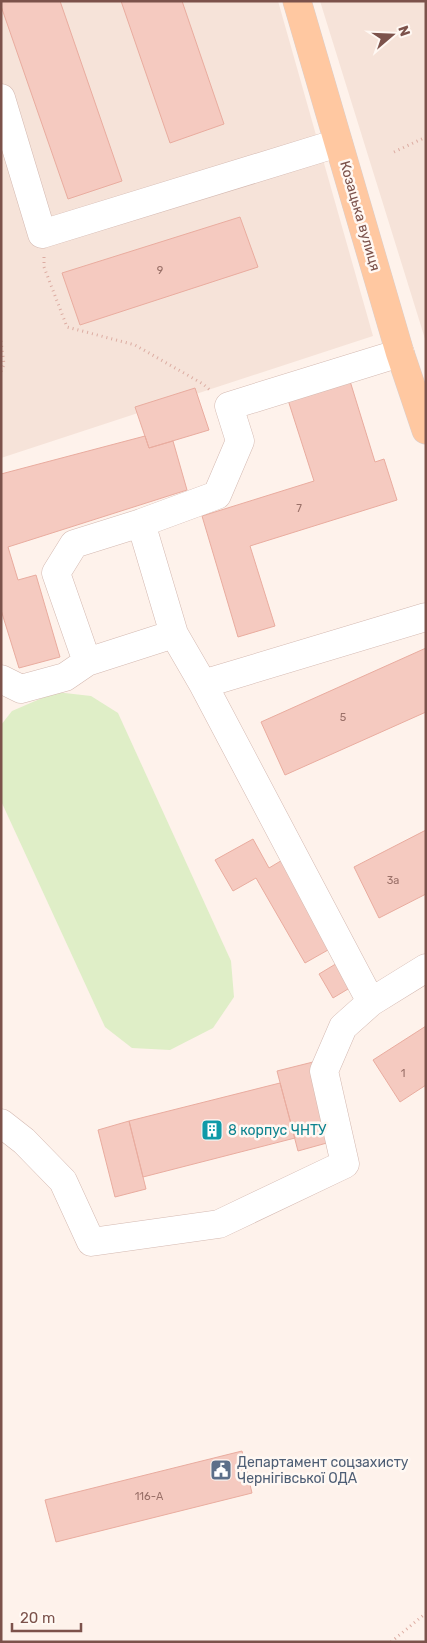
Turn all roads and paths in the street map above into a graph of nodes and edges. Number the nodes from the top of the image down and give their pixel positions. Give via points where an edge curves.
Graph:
1 (297, 1) edge
2 (1, 98) edge
3 (426, 137) edge
4 (338, 143) junction
5 (394, 152) dead end
6 (42, 234) junction
7 (1, 341) edge
8 (400, 353) junction
9 (1, 372) edge
10 (229, 406) junction
11 (426, 430) edge
12 (141, 523) junction
13 (426, 617) edge
14 (174, 634) junction
15 (87, 662) junction
16 (1, 680) edge
17 (203, 684) junction
18 (426, 968) edge
19 (371, 1002) junction
20 (1, 1123) edge
21 (13, 1142) edge
22 (426, 1613) edge
23 (391, 1642) edge

1 - 4 main road, Козацька вулиця
2 - 6 lane
3 - 5 path
4 - 6 lane
4 - 8 main road, Козацька вулиця
6 - 10 path via 44,266 67,327 135,345 203,384
7 - 9 path via 4,364
8 - 10 lane
8 - 11 main road, Козацька вулиця
10 - 12 lane via 240,441 217,495
12 - 14 lane
12 - 15 lane via 74,544 56,573
13 - 17 lane
14 - 15 lane
14 - 17 lane
15 - 16 lane via 65,677 21,689
17 - 19 lane
18 - 19 lane
19 - 21 lane via 343,1027 324,1071 345,1164 219,1224 91,1242 63,1181
20 - 21 lane
22 - 23 path

